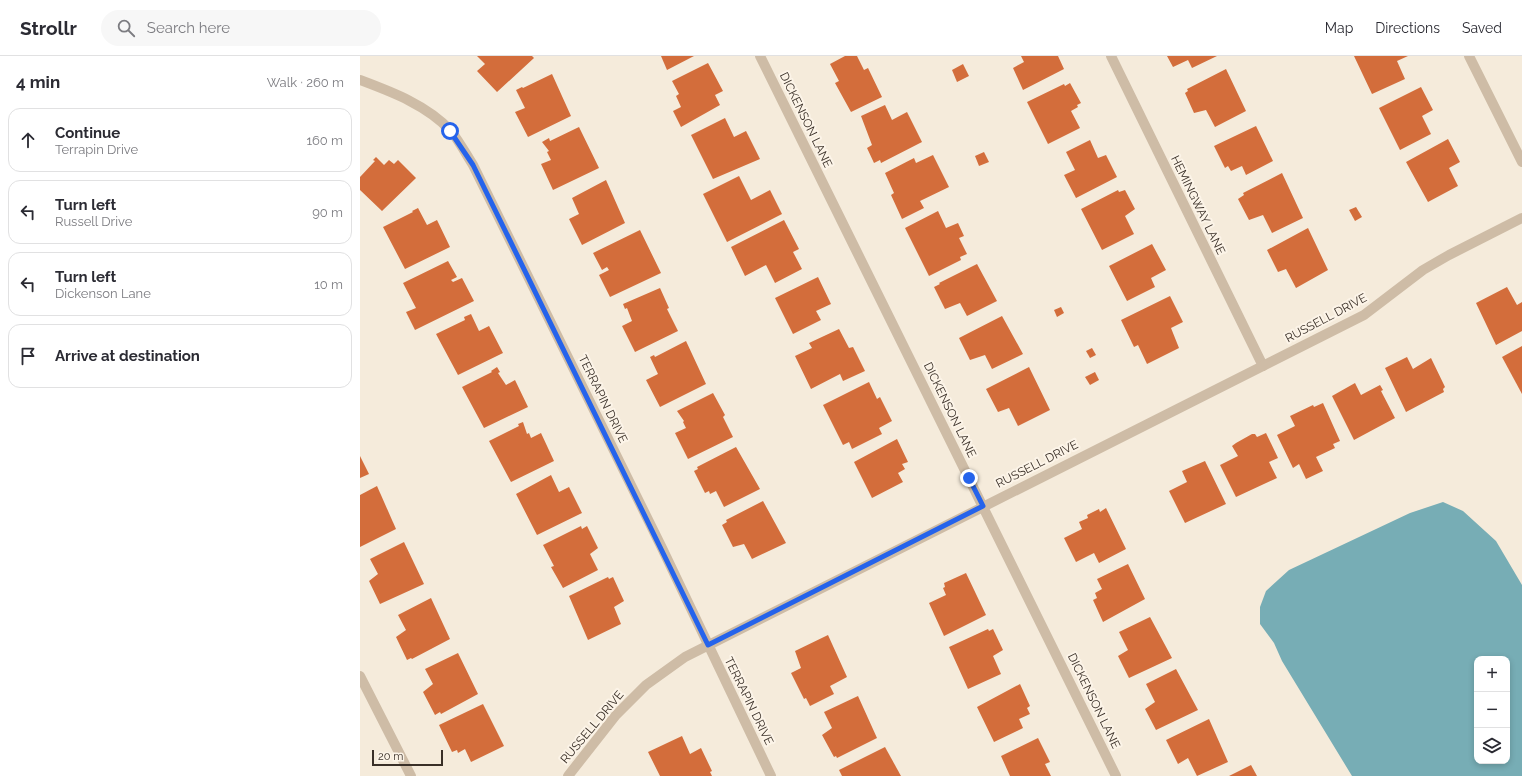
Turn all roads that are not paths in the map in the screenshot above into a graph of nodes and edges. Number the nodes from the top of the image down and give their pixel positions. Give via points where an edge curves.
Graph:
1 (760, 56) edge
2 (1111, 56) edge
3 (1469, 56) edge
4 (360, 80) edge
5 (1522, 162) edge
6 (1522, 218) edge
7 (1263, 366) junction
8 (983, 506) junction
9 (708, 645) junction
10 (360, 676) edge
11 (411, 776) edge
12 (568, 776) edge
13 (771, 776) edge
14 (1116, 776) edge

1 - 8 street, DICKENSON LANE
2 - 7 street, HEMINGWAY LANE
3 - 5 street
4 - 9 street, TERRAPIN DRIVE via 396,94 425,110 450,131 473,165
6 - 7 street, RUSSELL DRIVE via 1423,270 1364,315
7 - 8 street, RUSSELL DRIVE
8 - 9 street, RUSSELL DRIVE
8 - 14 street, DICKENSON LANE
9 - 12 street, RUSSELL DRIVE via 685,657 646,686 616,715
9 - 13 street, TERRAPIN DRIVE
10 - 11 street

